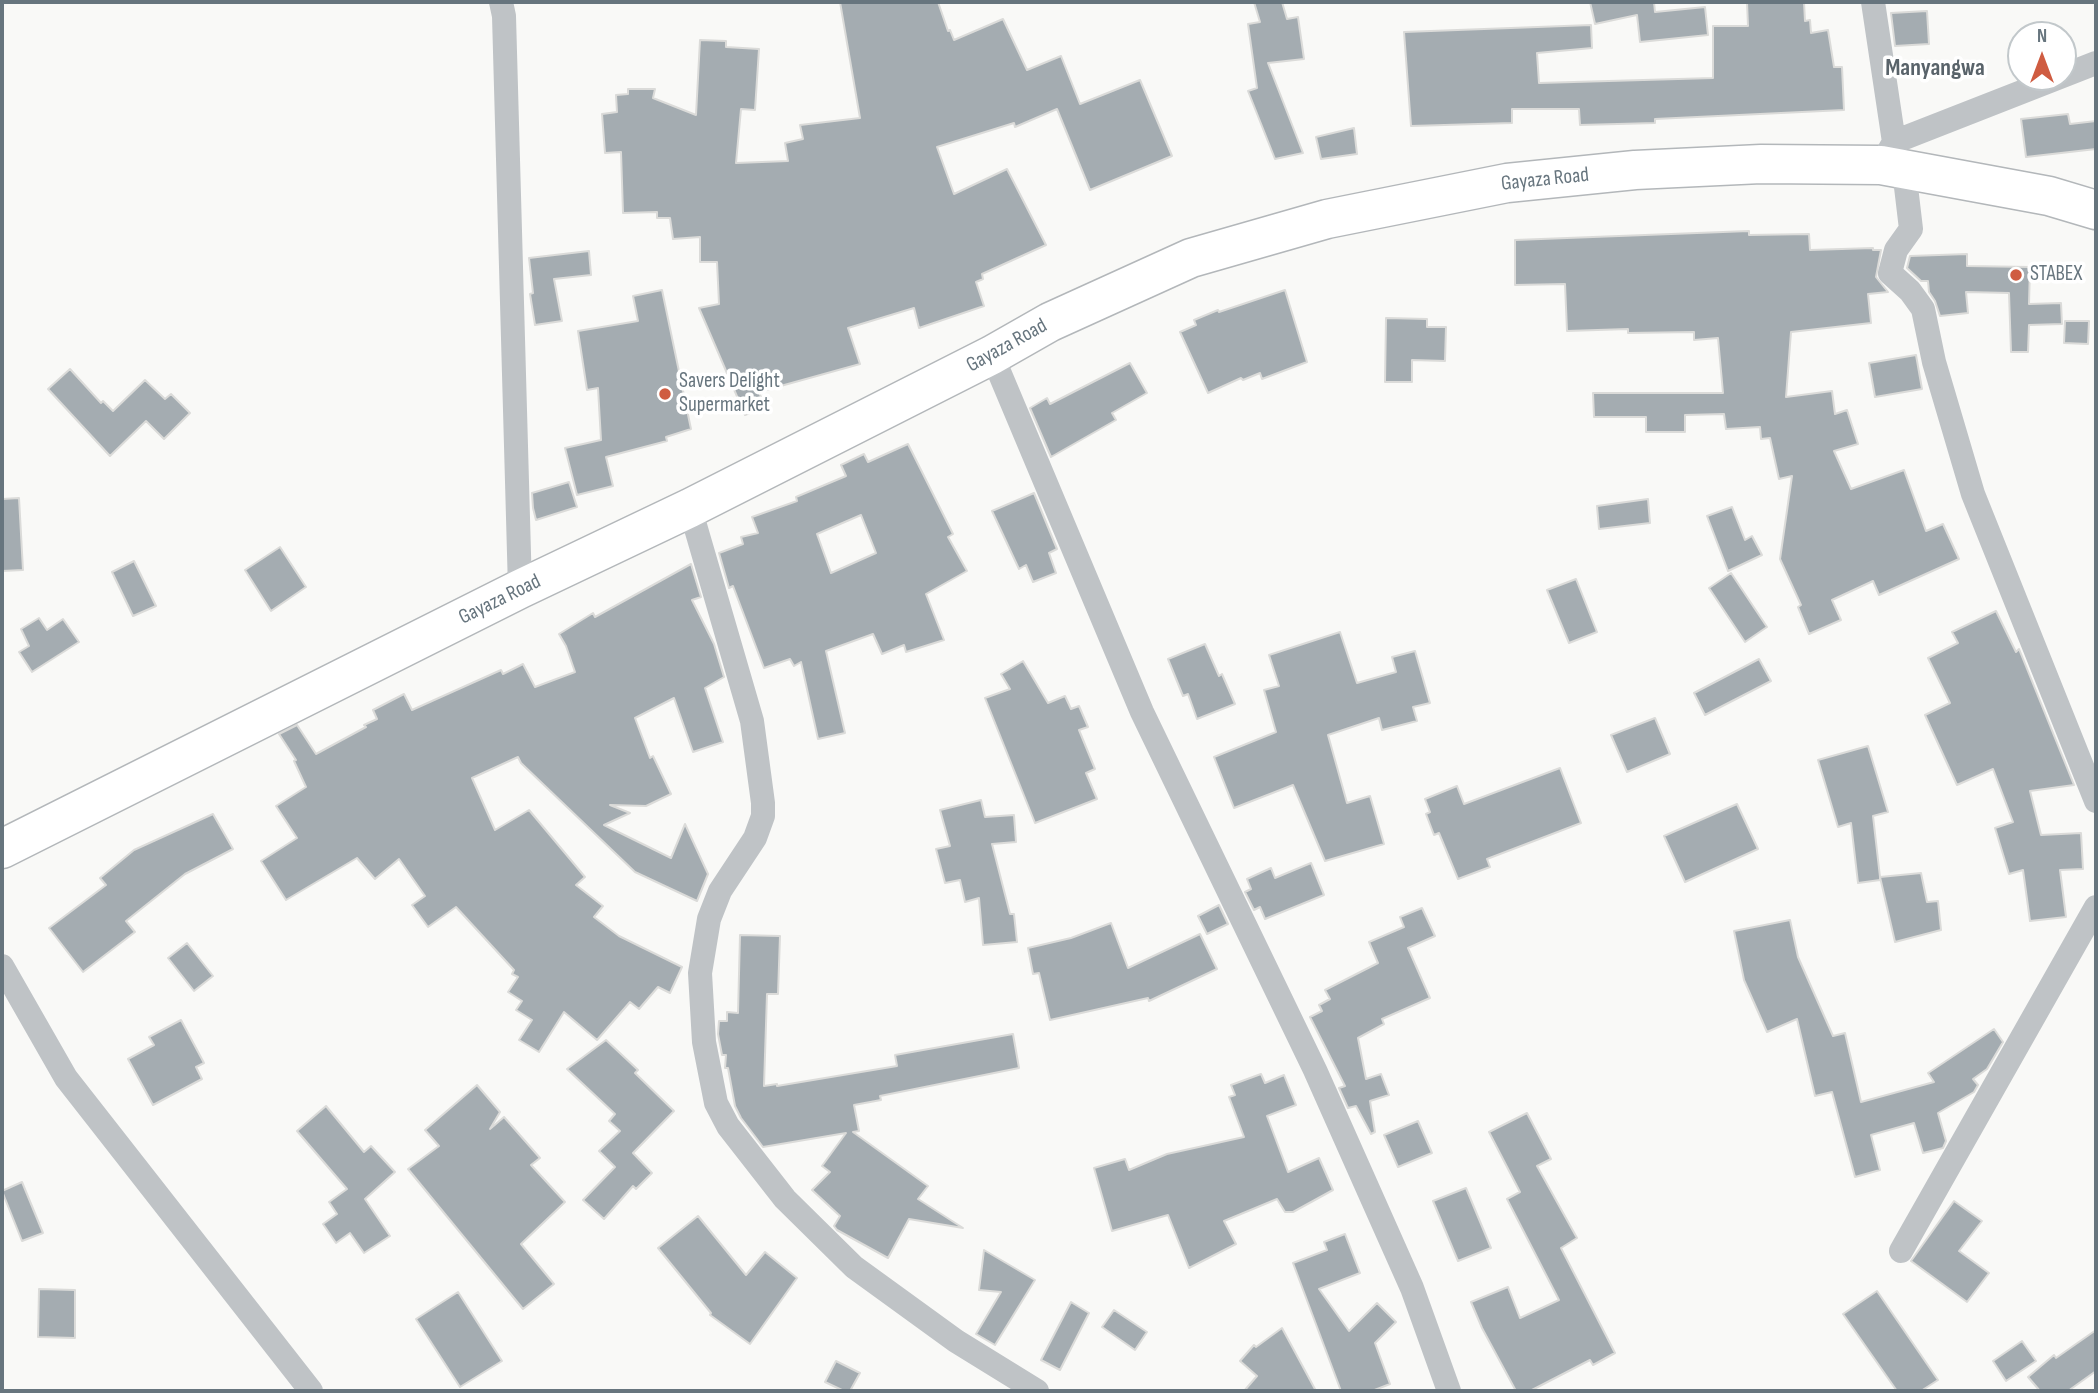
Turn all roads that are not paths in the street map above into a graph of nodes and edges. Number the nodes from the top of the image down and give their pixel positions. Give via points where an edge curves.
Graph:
1 (501, 2) edge
2 (1873, 2) edge
3 (2096, 63) edge
4 (1893, 159) junction
5 (2096, 210) edge
6 (992, 355) junction
7 (690, 508) junction
8 (520, 589) junction
9 (2096, 801) edge
10 (2, 849) edge
11 (2096, 907) edge
12 (2, 966) edge
13 (1901, 1251) dead end
14 (311, 1391) edge
15 (1037, 1391) edge
16 (1449, 1391) edge

1 - 8 street
2 - 4 street
3 - 4 street
4 - 5 main road, Gayaza Road
4 - 6 main road, Gayaza Road via 1635,170 1507,183 1327,219 1191,258 1050,322
4 - 9 street via 1911,229 1896,250 1890,273 1923,309 1973,494
6 - 7 main road, Gayaza Road
6 - 16 street via 1142,712 1315,1070 1412,1288
7 - 8 main road, Gayaza Road
7 - 15 street via 752,722 763,803 755,838 720,891 709,919 700,973 704,1042 716,1103 728,1126 785,1199 854,1267 956,1341
8 - 10 main road, Gayaza Road
11 - 13 street
12 - 14 street via 66,1078

